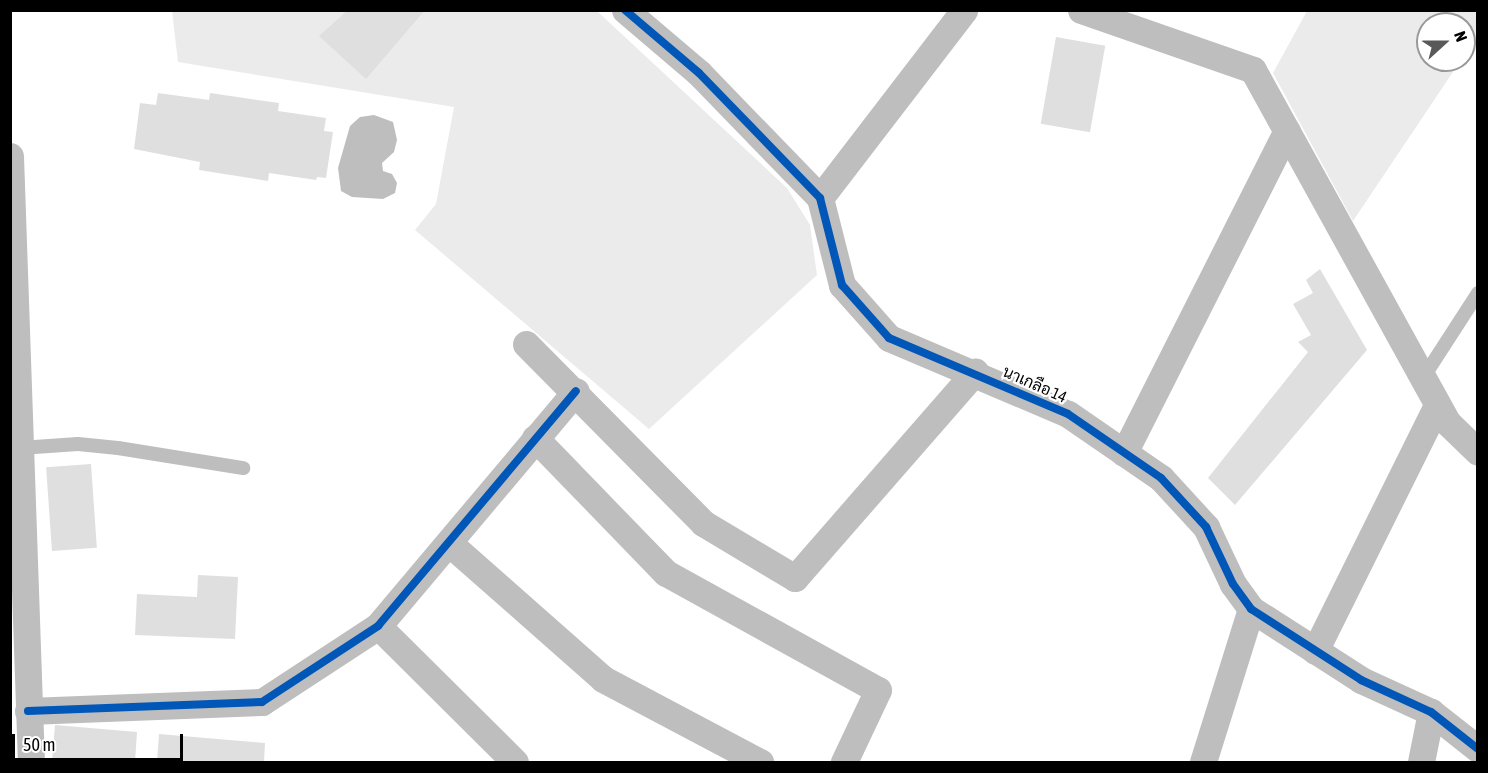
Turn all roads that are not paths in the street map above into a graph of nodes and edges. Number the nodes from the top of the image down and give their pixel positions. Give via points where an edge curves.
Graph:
1 (625, 10) edge
2 (964, 10) edge
3 (1081, 10) edge
4 (1287, 131) junction
5 (10, 156) edge
6 (820, 198) junction
7 (1478, 293) edge
8 (13, 322) edge
9 (526, 344) dead end
10 (975, 372) junction
11 (1423, 378) junction
12 (576, 390) junction
13 (1437, 405) junction
14 (535, 438) junction
15 (20, 448) junction
16 (1478, 452) edge
17 (1124, 453) junction
18 (243, 468) dead end
19 (449, 543) junction
20 (1251, 609) junction
21 (378, 626) junction
22 (1315, 651) junction
23 (28, 711) junction
24 (1431, 712) junction
25 (1478, 749) edge
26 (31, 762) edge
27 (515, 762) edge
28 (760, 762) edge
29 (844, 762) edge
30 (1203, 762) edge
31 (1421, 762) edge

1 - 6 street, นาเกลือ 14 via 699,73
2 - 6 street
3 - 4 street via 1253,70
4 - 11 street
4 - 17 street
5 - 8 street
6 - 10 street, นาเกลือ 14 via 842,285 889,338
7 - 11 lane
8 - 15 street
9 - 12 street
10 - 12 street via 795,578 703,523
10 - 17 street, นาเกลือ 14 via 1068,414
11 - 13 street
12 - 14 street
13 - 16 street via 1447,422
13 - 22 street
14 - 19 street
14 - 29 street via 666,573 878,690
15 - 18 lane via 108,447
15 - 23 street
17 - 20 street, นาเกลือ 14 via 1161,478 1206,527 1233,584
19 - 21 street
19 - 28 street via 603,679
20 - 22 street, นาเกลือ 14
20 - 30 street
21 - 23 street via 262,702
21 - 27 street
22 - 24 street, นาเกลือ 14 via 1361,680
23 - 26 street
24 - 25 street, นาเกลือ 14
24 - 31 street

